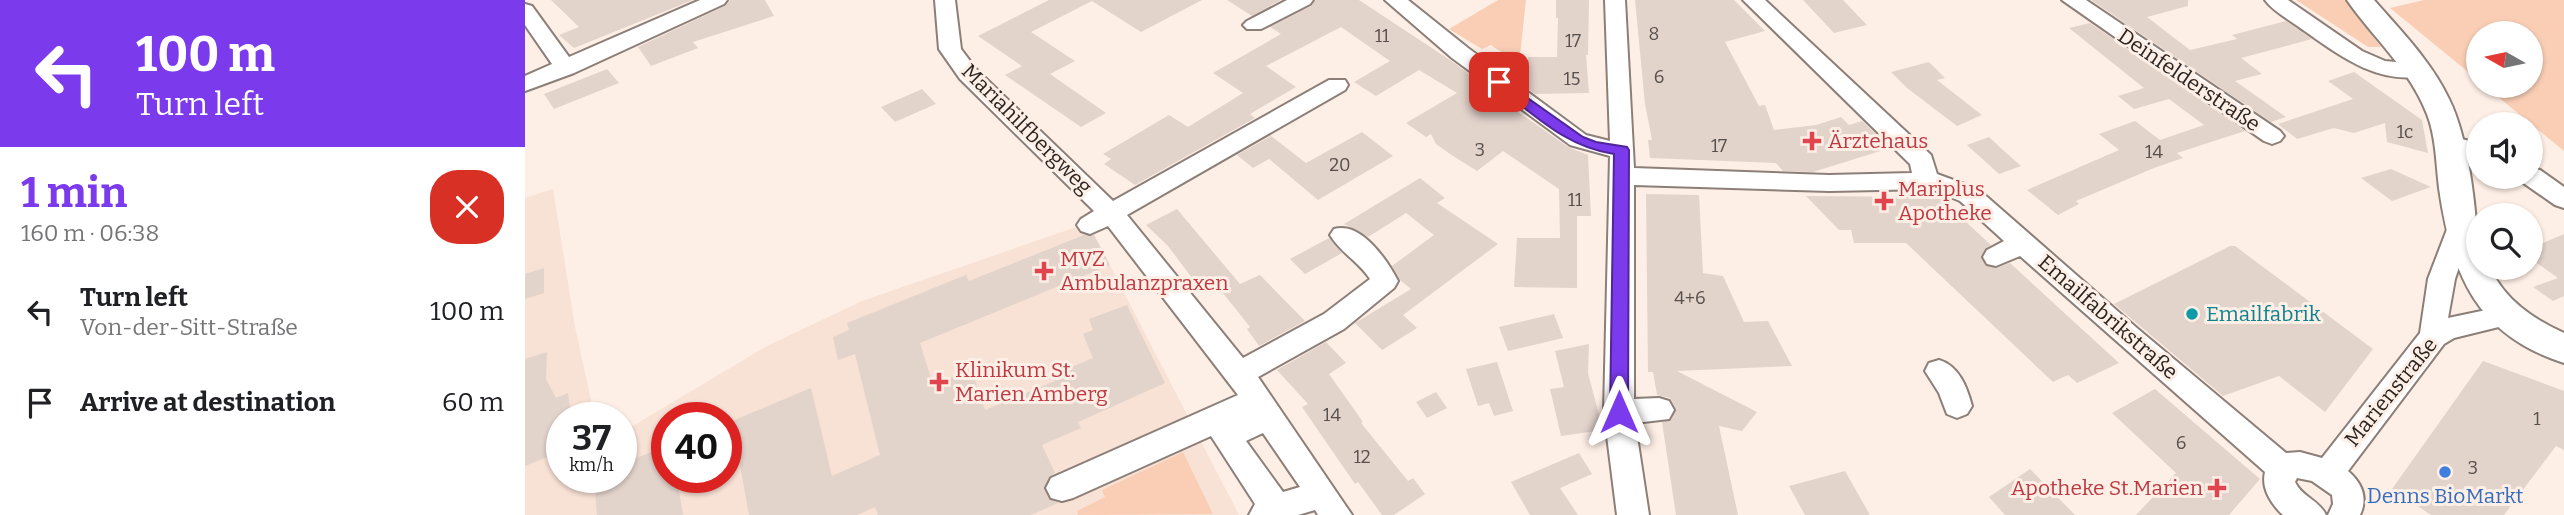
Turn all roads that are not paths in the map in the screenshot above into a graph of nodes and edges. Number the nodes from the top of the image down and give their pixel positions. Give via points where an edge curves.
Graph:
1 (717, 0) edge
2 (946, 0) edge
3 (1303, 0) edge
4 (1395, 0) edge
5 (1615, 0) edge
6 (1753, 0) edge
7 (2072, 0) edge
8 (2275, 0) edge
9 (2360, 0) edge
10 (525, 10) edge
11 (1254, 25) dead end
12 (566, 68) junction
13 (2419, 70) junction
14 (525, 84) edge
15 (1337, 85) dead end
16 (2272, 136) dead end
17 (2449, 144) junction
18 (2466, 148) edge
19 (1622, 163) junction
20 (1926, 181) junction
21 (2543, 184) edge
22 (2564, 199) edge
23 (1100, 219) junction
24 (2461, 225) junction
25 (1343, 235) dead end
26 (2023, 243) junction
27 (1996, 257) dead end
28 (2505, 316) junction
29 (2434, 336) junction
30 (2564, 349) edge
31 (1939, 371) dead end
32 (1239, 373) junction
33 (1957, 406) dead end
34 (1263, 408) junction
35 (1660, 410) dead end
36 (1619, 412) junction
37 (2283, 469) junction
38 (2328, 473) junction
39 (1062, 488) dead end
40 (1329, 504) edge
41 (1271, 512) edge
42 (2300, 513) edge
43 (1633, 515) edge
44 (2344, 515) edge

1 - 12 street
2 - 23 street, Mariahilfbergweg via 950,49
3 - 11 street
4 - 19 street, Emailfabrikstraße via 1578,140
5 - 19 street
6 - 20 street via 1922,161
7 - 16 street, Deinfelderstraße
8 - 13 street via 2354,56 2381,67
9 - 13 main road
10 - 12 street
12 - 14 street
13 - 17 main road via 2441,113
15 - 23 street
17 - 18 street
17 - 24 main road
19 - 20 street, Emailfabrikstraße via 1829,183
19 - 36 street
20 - 26 street, Emailfabrikstraße via 1969,195
21 - 22 street
23 - 32 street, Mariahilfbergweg
24 - 28 main road via 2481,287
24 - 29 street via 2433,314
25 - 32 street via 1373,261 1385,281 1359,305 1305,341
26 - 27 street
26 - 37 street, Emailfabrikstraße
28 - 29 street, Marienstraße
28 - 30 main road
29 - 38 street, Marienstraße
31 - 33 street via 1953,389
32 - 34 street, Mariahilfbergweg
34 - 39 street via 1201,427
34 - 40 street, Mariahilfbergweg
34 - 41 street via 1226,436
35 - 36 street
36 - 43 street
37 - 38 street via 2308,465
37 - 42 street via 2282,492
38 - 44 street via 2346,491 2349,509
40 - 41 street

